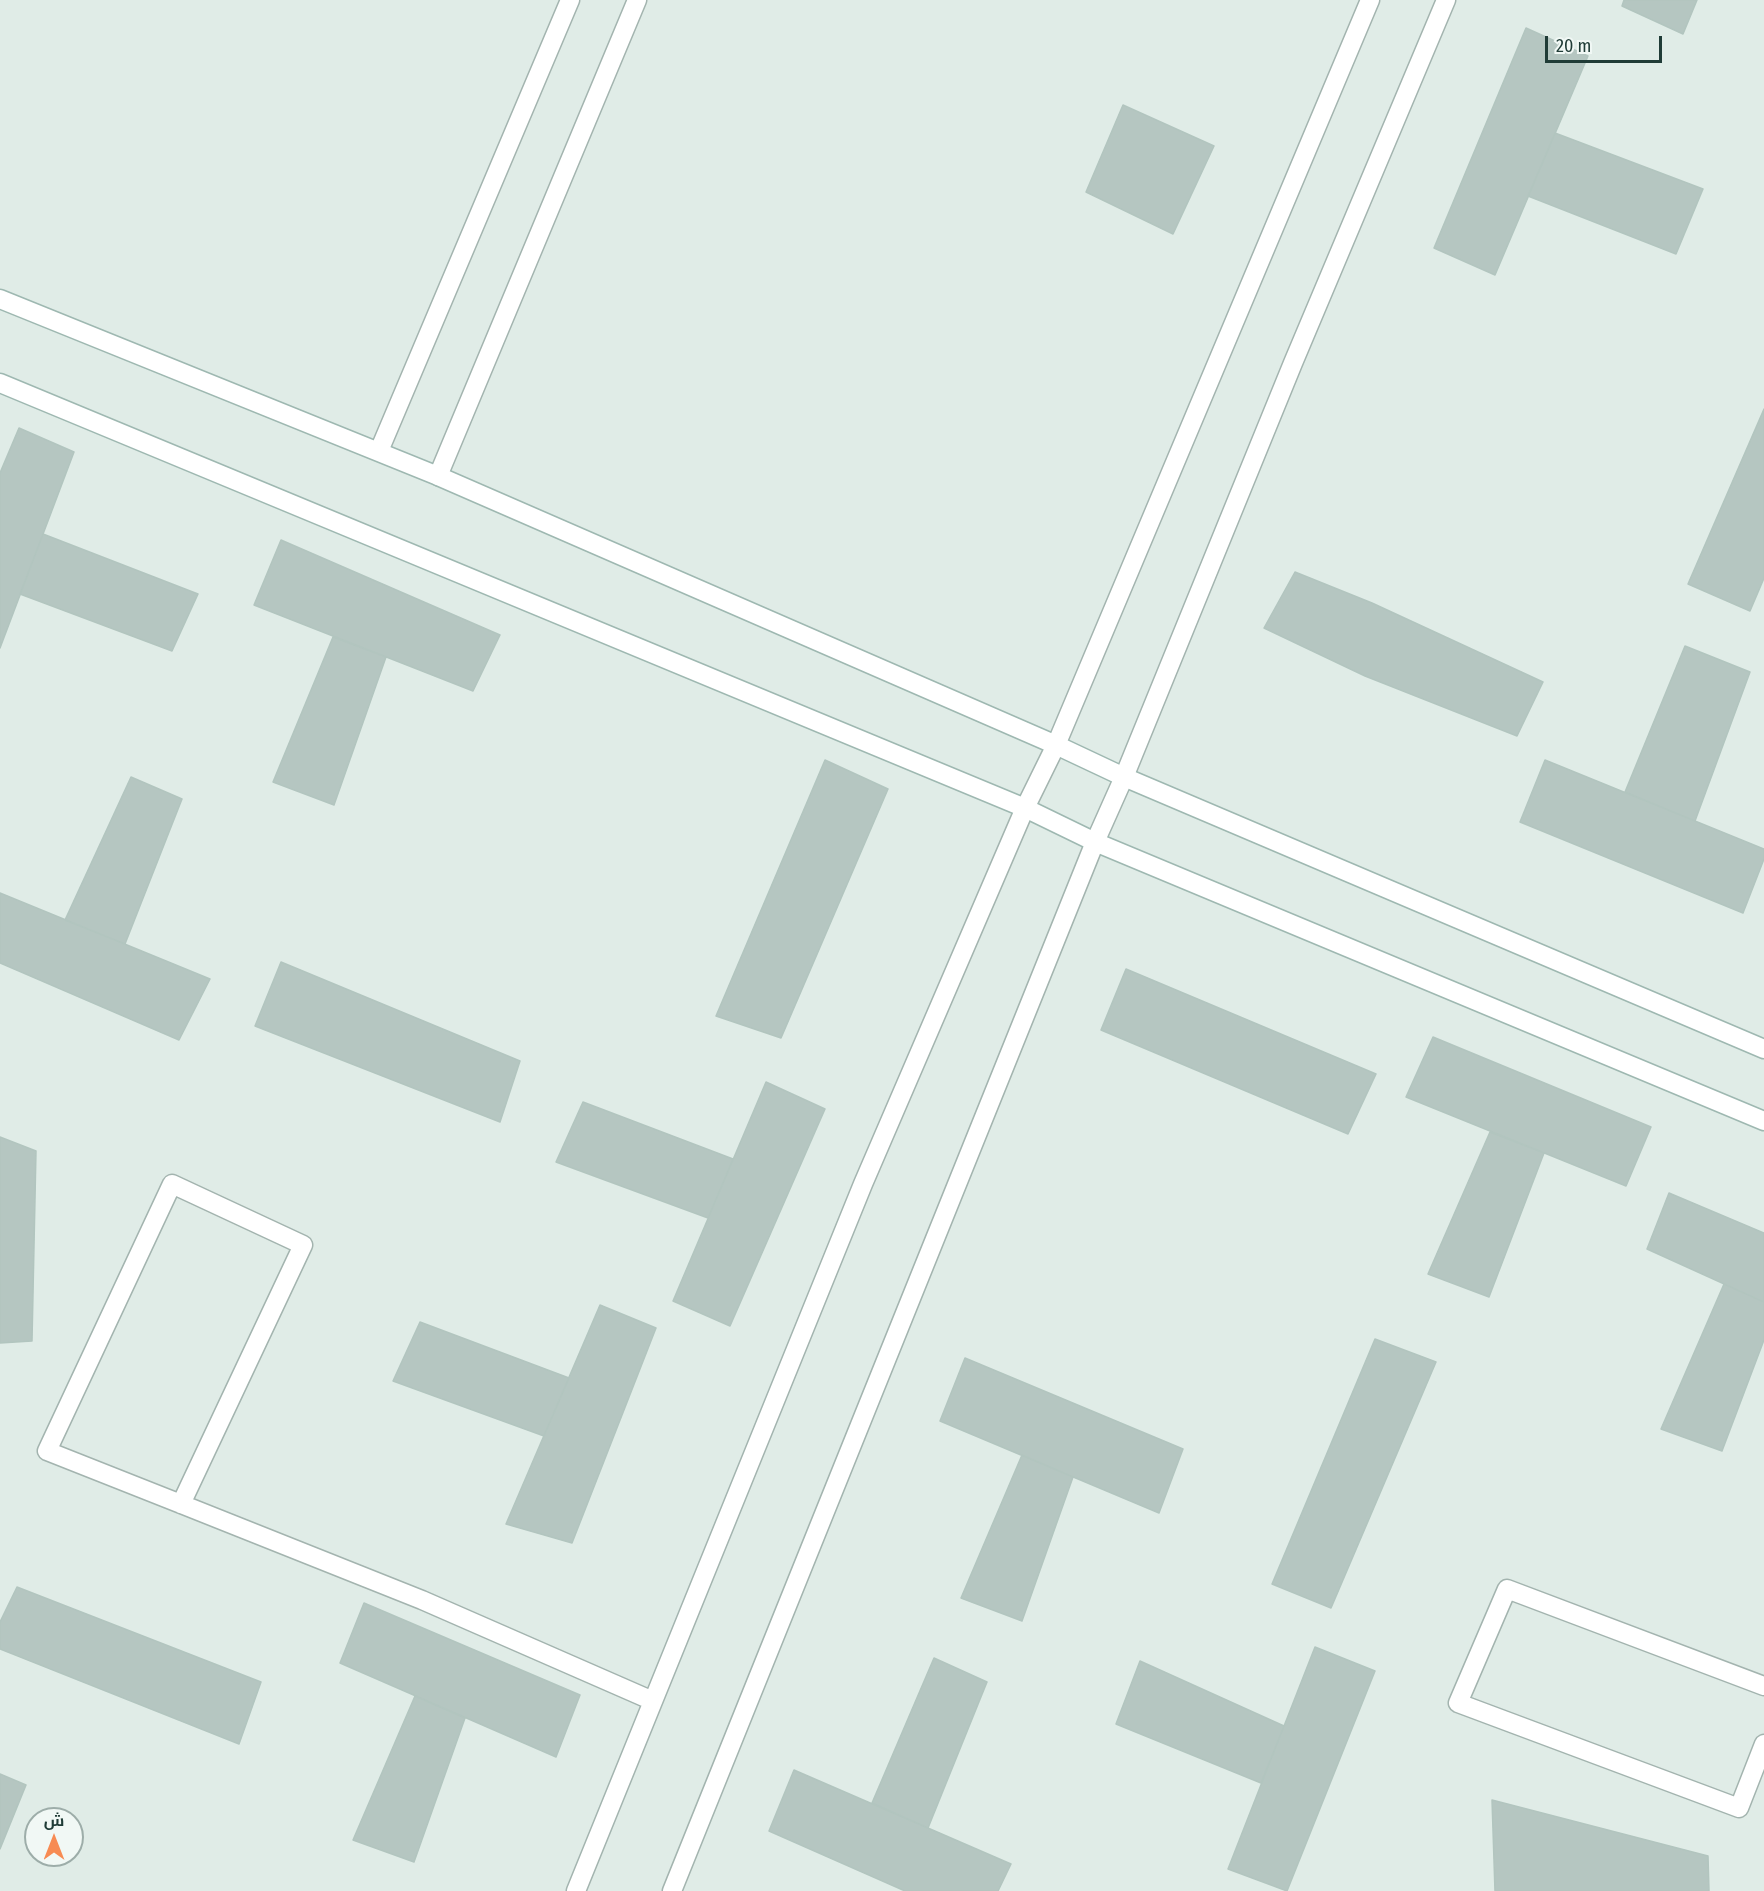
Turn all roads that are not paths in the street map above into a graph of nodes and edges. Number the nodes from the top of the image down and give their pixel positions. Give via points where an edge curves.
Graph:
1 (570, 0) edge
2 (637, 0) edge
3 (1370, 0) edge
4 (1446, 0) edge
5 (0, 299) edge
6 (0, 383) edge
7 (380, 451) junction
8 (438, 476) junction
9 (1056, 745) junction
10 (1124, 777) junction
11 (1025, 808) junction
12 (1095, 842) junction
13 (1764, 1049) edge
14 (1764, 1121) edge
15 (181, 1504) junction
16 (1764, 1686) edge
17 (653, 1701) junction
18 (1764, 1744) edge
19 (576, 1891) edge
20 (672, 1891) edge

1 - 7 street
2 - 8 street
3 - 9 street
4 - 10 street
5 - 7 street
6 - 11 street
7 - 8 street
8 - 9 street
9 - 10 street
9 - 11 street
10 - 12 street
10 - 13 street
11 - 12 street
11 - 17 street via 863,1184
12 - 14 street
12 - 20 street
15 - 15 street via 47,1451 172,1184 303,1245
15 - 17 street via 422,1600
16 - 18 street via 1507,1589 1458,1703 1739,1808
17 - 19 street

